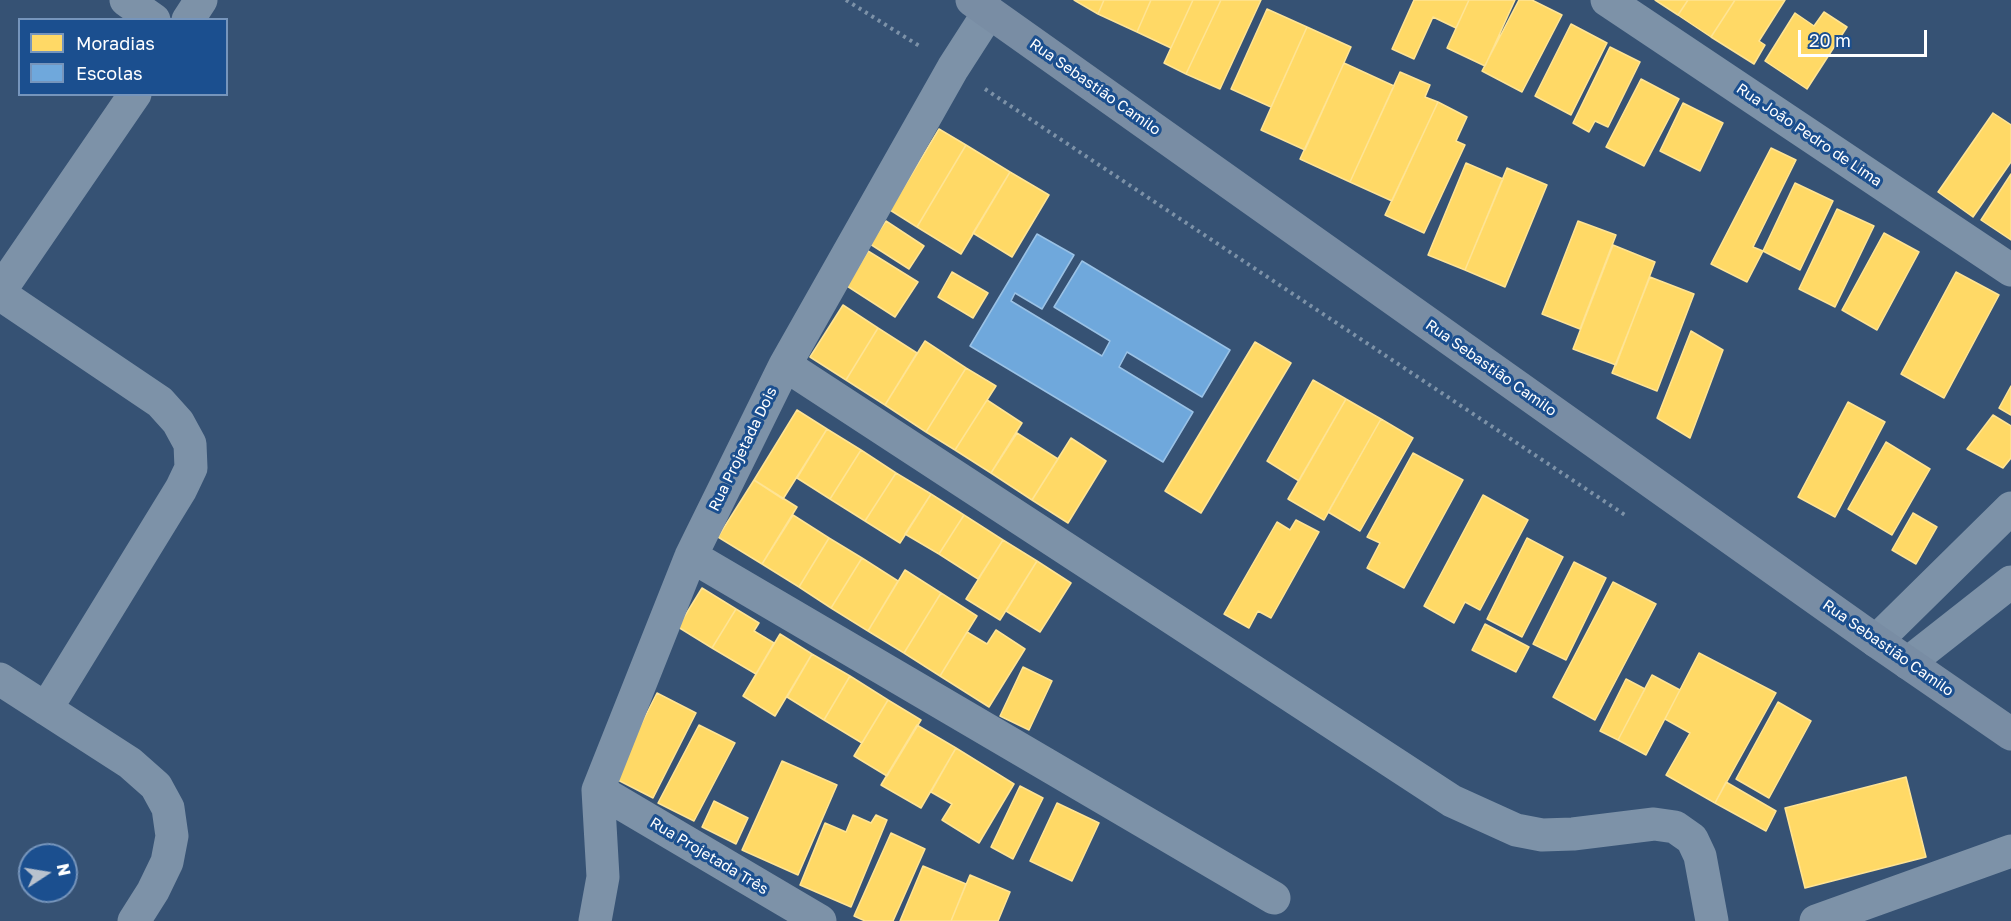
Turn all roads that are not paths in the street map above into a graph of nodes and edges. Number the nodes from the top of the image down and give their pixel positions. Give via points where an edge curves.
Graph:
1 (126, 0) edge
2 (201, 0) edge
3 (1607, 0) edge
4 (981, 6) edge
5 (151, 18) edge
6 (189, 18) edge
7 (134, 96) edge
8 (2011, 270) edge
9 (0, 292) edge
10 (785, 365) junction
11 (2011, 508) edge
12 (691, 556) junction
13 (2011, 582) edge
14 (1876, 641) junction
15 (1908, 663) junction
16 (0, 679) edge
17 (46, 709) junction
18 (2011, 734) edge
19 (598, 790) junction
20 (2011, 851) edge
21 (1274, 898) dead end
22 (134, 921) edge
23 (595, 921) edge
24 (820, 921) edge
25 (1712, 921) edge
26 (1816, 921) edge

1 - 5 street
2 - 6 street
3 - 8 street, Rua João Pedro de Lima
4 - 10 street, Rua Projetada Dois via 954,68
4 - 14 main road, Rua Sebastião Camilo
7 - 9 street
9 - 17 street via 160,402 178,422 190,444 191,468 181,489
10 - 12 street, Rua Projetada Dois
10 - 25 street via 1452,801 1516,830 1542,835 1654,824 1675,827 1692,839 1700,856
11 - 14 street
12 - 19 street, Rua Projetada Dois
12 - 21 street
13 - 15 street
14 - 15 main road, Rua Sebastião Camilo
15 - 18 main road, Rua Sebastião Camilo
16 - 17 street
17 - 22 street via 130,763 156,786 168,808 172,836 167,862
19 - 23 street, Rua Projetada Dois via 603,877
19 - 24 street, Rua Projetada Três
20 - 26 street

